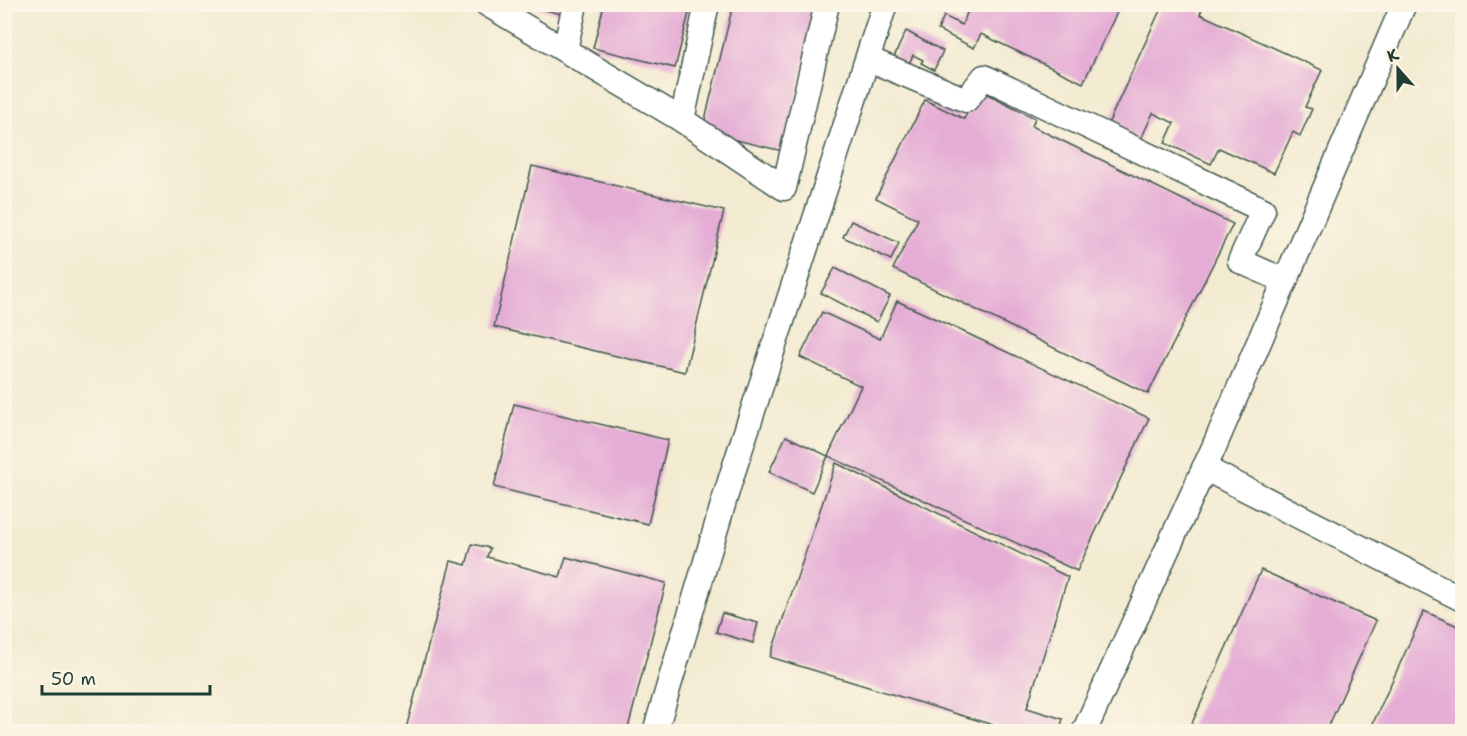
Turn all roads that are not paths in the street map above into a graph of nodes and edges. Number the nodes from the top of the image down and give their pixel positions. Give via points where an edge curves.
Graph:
1 (487, 4) edge
2 (575, 4) edge
3 (707, 4) edge
4 (827, 4) edge
5 (885, 4) edge
6 (1404, 4) edge
7 (565, 50) junction
8 (868, 59) junction
9 (682, 120) junction
10 (1285, 281) junction
11 (1204, 468) junction
12 (1462, 599) edge
13 (655, 732) edge
14 (1084, 732) edge

1 - 7 street
2 - 7 street
3 - 9 street
4 - 9 street via 784,188
5 - 8 street
6 - 10 street
7 - 9 street
8 - 10 street via 966,100 984,77 1263,210 1240,261
8 - 13 street via 734,469
10 - 11 street
11 - 12 street
11 - 14 street

